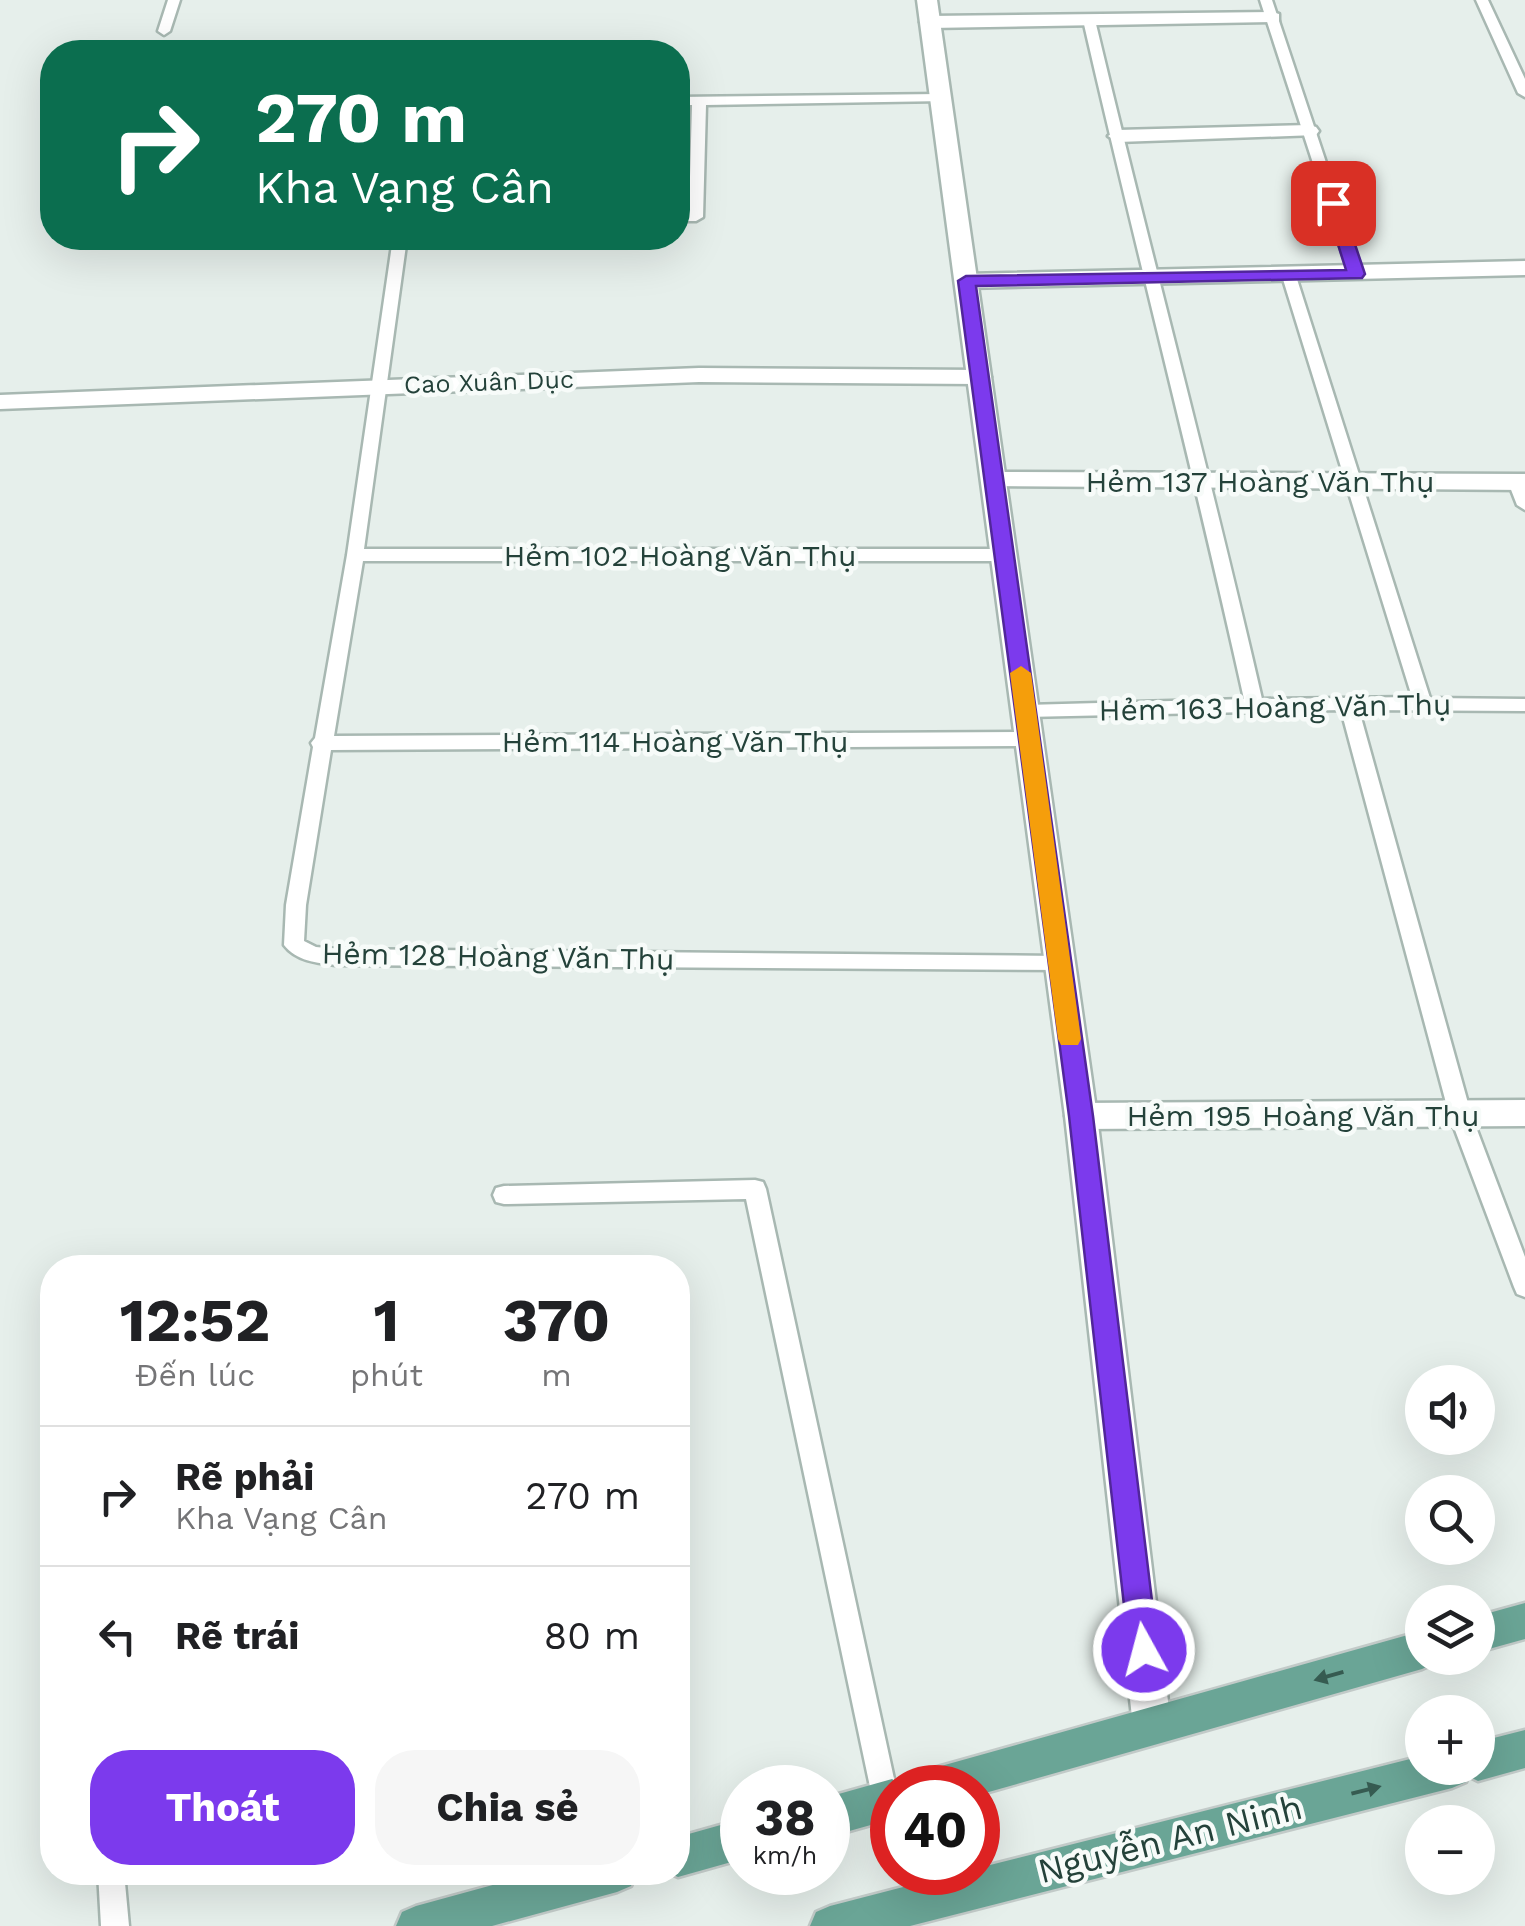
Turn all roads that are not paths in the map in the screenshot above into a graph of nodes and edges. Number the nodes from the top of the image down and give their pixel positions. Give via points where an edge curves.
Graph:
1 (174, 0) edge
2 (1482, 0) edge
3 (1269, 9) edge
4 (929, 11) edge
5 (1089, 20) junction
6 (164, 31) dead end
7 (1525, 93) edge
8 (940, 98) junction
9 (699, 99) dead end
10 (690, 101) edge
11 (1309, 132) junction
12 (1118, 136) junction
13 (690, 217) edge
14 (398, 250) edge
15 (1525, 268) edge
16 (1356, 274) junction
17 (1289, 276) junction
18 (1149, 278) junction
19 (966, 281) junction
20 (979, 376) junction
21 (378, 385) junction
22 (0, 402) edge
23 (995, 480) junction
24 (1355, 480) junction
25 (1204, 481) junction
26 (1522, 490) edge
27 (354, 554) junction
28 (1006, 555) junction
29 (1348, 703) junction
30 (1525, 704) edge
31 (1423, 705) junction
32 (1254, 707) junction
33 (1028, 725) junction
34 (320, 743) junction
35 (1058, 964) junction
36 (1525, 1113) edge
37 (1460, 1114) junction
38 (1081, 1116) junction
39 (504, 1195) dead end
40 (1525, 1287) edge
41 (1525, 1620) edge
42 (1495, 1629) edge
43 (1405, 1655) edge
44 (1152, 1726) junction
45 (1525, 1749) edge
46 (1495, 1757) edge
47 (881, 1765) edge
48 (1000, 1769) edge
49 (1405, 1780) edge
50 (720, 1845) edge
51 (690, 1853) edge
52 (112, 1885) edge
53 (569, 1885) edge
54 (115, 1926) edge
55 (416, 1926) edge
56 (830, 1926) edge

1 - 6 lane
2 - 7 lane
3 - 5 street
3 - 11 lane
4 - 5 street
4 - 8 street
5 - 12 lane
8 - 10 lane
8 - 19 street
9 - 13 lane via 696,217
11 - 12 street
11 - 16 lane
12 - 18 lane
14 - 21 lane, Hẻm 128 Hoàng Văn Thụ
15 - 16 street
16 - 17 street
17 - 18 street
17 - 24 lane
18 - 19 street
18 - 25 lane
19 - 20 street
20 - 21 street, Cao Xuân Dục via 699,375
20 - 23 street
21 - 22 street, Cao Xuân Dục
21 - 27 lane, Hẻm 128 Hoàng Văn Thụ
23 - 25 street, Hẻm 137 Hoàng Văn Thụ
23 - 28 street
24 - 25 street, Hẻm 137 Hoàng Văn Thụ
24 - 26 street, Hẻm 137 Hoàng Văn Thụ
24 - 31 lane
25 - 32 lane
27 - 28 lane, Hẻm 102 Hoàng Văn Thụ
27 - 34 lane, Hẻm 128 Hoàng Văn Thụ
28 - 33 street
29 - 31 lane, Hẻm 163 Hoàng Văn Thụ
29 - 32 lane, Hẻm 163 Hoàng Văn Thụ
29 - 37 lane
30 - 31 lane, Hẻm 163 Hoàng Văn Thụ
32 - 33 lane, Hẻm 163 Hoàng Văn Thụ
33 - 34 lane, Hẻm 114 Hoàng Văn Thụ
33 - 35 street
34 - 35 lane, Hẻm 128 Hoàng Văn Thụ via 294,945 312,955
35 - 38 street
36 - 37 street, Hẻm 195 Hoàng Văn Thụ
37 - 38 street, Hẻm 195 Hoàng Văn Thụ
37 - 40 lane
38 - 44 street
39 - 47 lane via 755,1189
41 - 42 main road
43 -> 44 main road
44 - 48 main road
45 - 46 main road
56 -> 49 main road, Nguyễn An Ninh
50 - 51 main road
52 - 54 lane
53 - 55 main road

